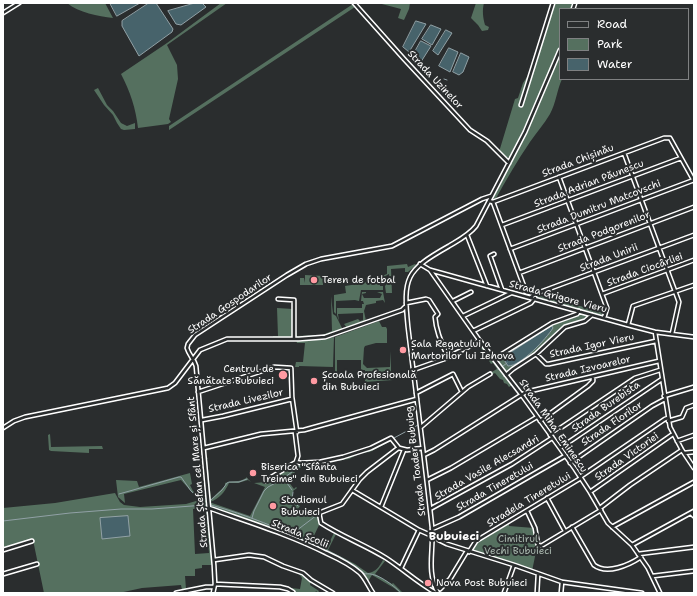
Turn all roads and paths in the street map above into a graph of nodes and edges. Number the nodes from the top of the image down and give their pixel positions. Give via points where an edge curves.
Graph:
1 (19, 3) edge
2 (354, 3) edge
3 (552, 3) edge
4 (3, 13) edge
5 (559, 52) edge
6 (521, 105) dead end
7 (624, 152) junction
8 (681, 158) junction
9 (509, 163) junction
10 (633, 176) junction
11 (559, 177) junction
12 (694, 180) edge
13 (492, 196) junction
14 (642, 200) junction
15 (489, 201) junction
16 (568, 201) junction
17 (493, 202) junction
18 (694, 207) edge
19 (576, 224) junction
20 (650, 224) junction
21 (502, 225) junction
22 (467, 235) junction
23 (694, 235) edge
24 (585, 248) junction
25 (660, 248) junction
26 (510, 249) junction
27 (494, 254) dead end
28 (694, 260) edge
29 (420, 264) junction
30 (430, 270) junction
31 (668, 270) junction
32 (594, 272) junction
33 (519, 273) junction
34 (694, 285) edge
35 (488, 286) junction
36 (502, 290) junction
37 (471, 292) dead end
38 (512, 292) junction
39 (676, 292) junction
40 (535, 294) junction
41 (602, 294) junction
42 (533, 298) junction
43 (278, 300) dead end
44 (453, 301) junction
45 (406, 302) junction
46 (406, 307) junction
47 (579, 311) junction
48 (592, 315) junction
49 (463, 316) junction
50 (604, 318) junction
51 (628, 325) junction
52 (473, 331) junction
53 (655, 332) junction
54 (672, 334) junction
55 (694, 337) edge
56 (294, 339) junction
57 (480, 340) junction
58 (656, 341) junction
59 (536, 354) junction
60 (448, 357) junction
61 (194, 359) junction
62 (494, 359) junction
63 (659, 361) junction
64 (413, 370) junction
65 (660, 370) junction
66 (490, 374) dead end
67 (506, 375) junction
68 (593, 378) junction
69 (662, 379) junction
70 (694, 387) edge
71 (198, 392) junction
72 (462, 392) junction
73 (416, 393) junction
74 (521, 394) junction
75 (664, 396) junction
76 (292, 398) junction
77 (417, 399) junction
78 (665, 399) junction
79 (694, 405) edge
80 (537, 417) junction
81 (202, 420) junction
82 (540, 420) junction
83 (668, 420) junction
84 (421, 427) junction
85 (3, 428) edge
86 (296, 432) junction
87 (673, 434) junction
88 (550, 435) junction
89 (694, 435) edge
90 (552, 438) junction
91 (677, 441) junction
92 (204, 448) junction
93 (399, 448) junction
94 (423, 448) junction
95 (560, 448) junction
96 (404, 450) junction
97 (683, 452) junction
98 (694, 452) edge
99 (424, 455) junction
100 (565, 456) junction
101 (296, 462) junction
102 (570, 463) junction
103 (694, 468) edge
104 (580, 478) junction
105 (427, 480) junction
106 (265, 481) dead end
107 (694, 482) edge
108 (352, 490) junction
109 (590, 492) junction
110 (548, 498) junction
111 (381, 507) junction
112 (209, 508) junction
113 (601, 509) junction
114 (430, 510) junction
115 (527, 511) junction
116 (693, 512) edge
117 (694, 516) edge
118 (572, 527) junction
119 (612, 527) junction
120 (419, 530) junction
121 (432, 531) junction
122 (565, 531) junction
123 (32, 541) dead end
124 (632, 545) junction
125 (694, 547) edge
126 (3, 550) edge
127 (468, 551) junction
128 (638, 554) junction
129 (641, 557) junction
130 (214, 560) junction
131 (37, 564) dead end
132 (514, 565) junction
133 (401, 568) junction
134 (694, 571) edge
135 (3, 574) edge
136 (538, 575) junction
137 (653, 576) junction
138 (562, 582) junction
139 (433, 584) junction
140 (215, 586) junction
141 (293, 592) dead end
142 (176, 593) edge
143 (213, 593) edge
144 (333, 593) edge
145 (372, 593) edge
146 (437, 593) edge
147 (504, 593) edge
148 (537, 593) edge
149 (561, 593) edge
150 (642, 593) edge
151 (654, 593) edge
152 (660, 593) edge

1 - 4 street
2 - 9 street, Strada Uzinelor via 470,130 487,141
3 - 6 street
5 - 9 street via 538,104
7 - 8 street, Strada Chișinău via 670,138
7 - 10 street
7 - 11 street, Strada Chișinău
8 - 10 street, Strada Adrian Păunescu
8 - 12 street
9 - 13 street
10 - 14 street
10 - 16 street, Strada Adrian Păunescu
11 - 16 street
11 - 17 street, Strada Chișinău
12 - 14 street, Strada Dumitru Matcovschi
13 - 15 street, Strada Toader Bubuiog
13 - 61 street, Strada Gospodarilor via 482,198 392,246 321,258 306,264 196,335 187,346
14 - 19 street, Strada Dumitru Matcovschi
14 - 20 street
15 - 17 street
15 - 22 street, Strada Toader Bubuiog via 476,226
16 - 19 street
16 - 21 street, Strada Adrian Păunescu
17 - 21 street
18 - 20 street, Strada Podgorenilor
19 - 24 street
19 - 26 street, Strada Dumitru Matcovschi
20 - 24 street, Strada Podgorenilor
20 - 25 street
21 - 26 street
22 - 29 street, Strada Toader Bubuiog
22 - 35 street
23 - 25 street, Strada Unirii
24 - 32 street
24 - 33 street, Strada Podgorenilor
25 - 31 street
25 - 32 street, Strada Unirii
26 - 33 street
27 - 36 street via 490,256
28 - 31 street, Strada Ciocârliei
29 - 30 street, Strada Grigore Vieru
29 - 45 street, Strada Toader Bubuiog via 409,277
30 - 35 street, Strada Grigore Vieru
30 - 44 street, Strada Mihai Eminescu
31 - 39 street
31 - 41 street, Strada Ciocârliei
32 - 40 street, Strada Unirii
32 - 41 street
33 - 40 street via 526,292
34 - 39 street
35 - 36 street, Strada Grigore Vieru
36 - 38 street, Strada Grigore Vieru
37 - 44 street
38 - 42 street, Strada Grigore Vieru
38 - 49 street
39 - 51 street via 633,306
39 - 54 street via 680,304
40 - 42 street, Strada Unirii
41 - 50 street via 607,308
42 - 47 street, Strada Grigore Vieru
42 - 52 street, Strada Unirii via 531,304
43 - 56 street via 294,300
44 - 49 street, Strada Mihai Eminescu
45 - 46 street, Strada Toader Bubuiog
45 - 60 street via 429,300 438,314 435,318
46 - 56 street via 332,335
46 - 64 street, Strada Toader Bubuiog
47 - 48 street, Strada Grigore Vieru
47 - 62 street via 552,323
48 - 50 street, Strada Grigore Vieru
48 - 59 street via 587,320 565,327
49 - 52 street, Strada Mihai Eminescu
50 - 51 street, Strada Grigore Vieru
51 - 53 street, Strada Grigore Vieru
52 - 57 street, Strada Mihai Eminescu
53 - 54 street, Strada Grigore Vieru
53 - 58 street
54 - 55 street, Strada Grigore Vieru
56 - 61 street via 230,338 202,349
57 - 60 street
57 - 62 street, Strada Mihai Eminescu
58 - 59 street, Strada Igor Vieru via 549,364
58 - 63 street
59 - 67 street
60 - 64 street
61 - 71 street, Strada Ștefan cel Mare și Sfânt
61 - 85 street via 168,388 25,417
62 - 67 street, Strada Mihai Eminescu
63 - 65 street
63 - 68 street, Strada Izvoarelor
64 - 73 street, Strada Toader Bubuiog
65 - 69 street
65 - 88 street via 635,378
66 - 72 street
67 - 74 street, Strada Mihai Eminescu
68 - 74 street, Strada Izvoarelor
68 - 82 street via 588,386
69 - 75 street
69 - 95 street, Strada Burebista
70 - 75 street
71 - 76 street via 276,366 292,369
71 - 81 street, Strada Ștefan cel Mare și Sfânt
72 - 73 street via 453,374
72 - 84 street
73 - 77 street, Strada Toader Bubuiog
74 - 80 street, Strada Mihai Eminescu
74 - 99 street, Strada Izvoarelor
75 - 78 street
76 - 81 street, Strada Livezilor
76 - 86 street
77 - 84 street, Strada Toader Bubuiog
77 - 86 street
78 - 83 street
78 - 102 street, Strada Florilor
79 - 83 street, Stradela Tineretului via 686,408 682,417
80 - 82 street, Strada Mihai Eminescu
80 - 105 street
81 - 92 street, Strada Ștefan cel Mare și Sfânt
82 - 88 street, Strada Mihai Eminescu
83 - 87 street
83 - 104 street, Stradela Tineretului via 665,419 642,434
84 - 94 street, Strada Toader Bubuiog
86 - 92 street via 261,434
86 - 101 street
87 - 91 street
87 - 109 street, Strada Victoriei
88 - 90 street, Strada Mihai Eminescu
89 - 91 street
90 - 95 street, Strada Mihai Eminescu
90 - 114 street, Strada Vasile Alecsandri via 512,464
91 - 97 street
92 - 112 street, Strada Ștefan cel Mare și Sfânt
93 - 96 street
93 - 101 street via 391,438 343,457 320,462
93 - 108 street via 367,472
94 - 96 street
94 - 99 street, Strada Toader Bubuiog
95 - 100 street, Strada Mihai Eminescu
96 - 111 street
97 - 98 street
97 - 103 street
97 - 113 street via 637,480
99 - 105 street, Strada Toader Bubuiog
100 - 102 street, Strada Mihai Eminescu
100 - 121 street, Strada Tineretului
101 - 106 street
102 - 104 street, Strada Mihai Eminescu
104 - 109 street, Strada Mihai Eminescu
104 - 110 street, Stradela Tineretului
105 - 114 street, Strada Toader Bubuiog
107 - 119 street
108 - 111 street
108 - 133 street via 342,504 319,513 321,523 367,546
109 - 113 street, Strada Mihai Eminescu
110 - 115 street, Stradela Tineretului
110 - 122 street
111 - 120 street
112 - 130 street, Strada Ștefan cel Mare și Sfânt
112 - 145 street, Strada Școlii via 290,536 340,560 360,572
113 - 118 street
113 - 119 street, Strada Mihai Eminescu
114 - 121 street, Strada Toader Bubuiog
115 - 122 street via 535,528 539,546
115 - 127 street, Stradela Tineretului via 476,541
116 - 117 street
116 - 124 street
118 - 122 street
118 - 129 street via 597,567 617,568
119 - 124 street, Strada Mihai Eminescu
120 - 121 street via 428,534
120 - 133 street
121 - 127 street via 447,544
121 - 139 street, Strada Toader Bubuiog via 430,564
123 - 126 street
124 - 128 street, Strada Mihai Eminescu
125 - 128 street
127 - 132 street
127 - 139 street, Stradela Tineretului via 446,584 440,589
128 - 129 street, Strada Mihai Eminescu
129 - 137 street, Strada Mihai Eminescu
130 - 140 street, Strada Ștefan cel Mare și Sfânt
130 - 144 street via 249,555 264,557 302,573
131 - 135 street
132 - 136 street
132 - 147 street
133 - 146 street
134 - 137 street
136 - 138 street
136 - 148 street
137 - 152 street, Strada Mihai Eminescu
138 - 149 street
138 - 150 street
139 - 146 street, Strada Toader Bubuiog
140 - 141 street via 280,587
140 - 142 street
140 - 143 street, Strada Ștefan cel Mare și Sfânt
151 - 152 street

